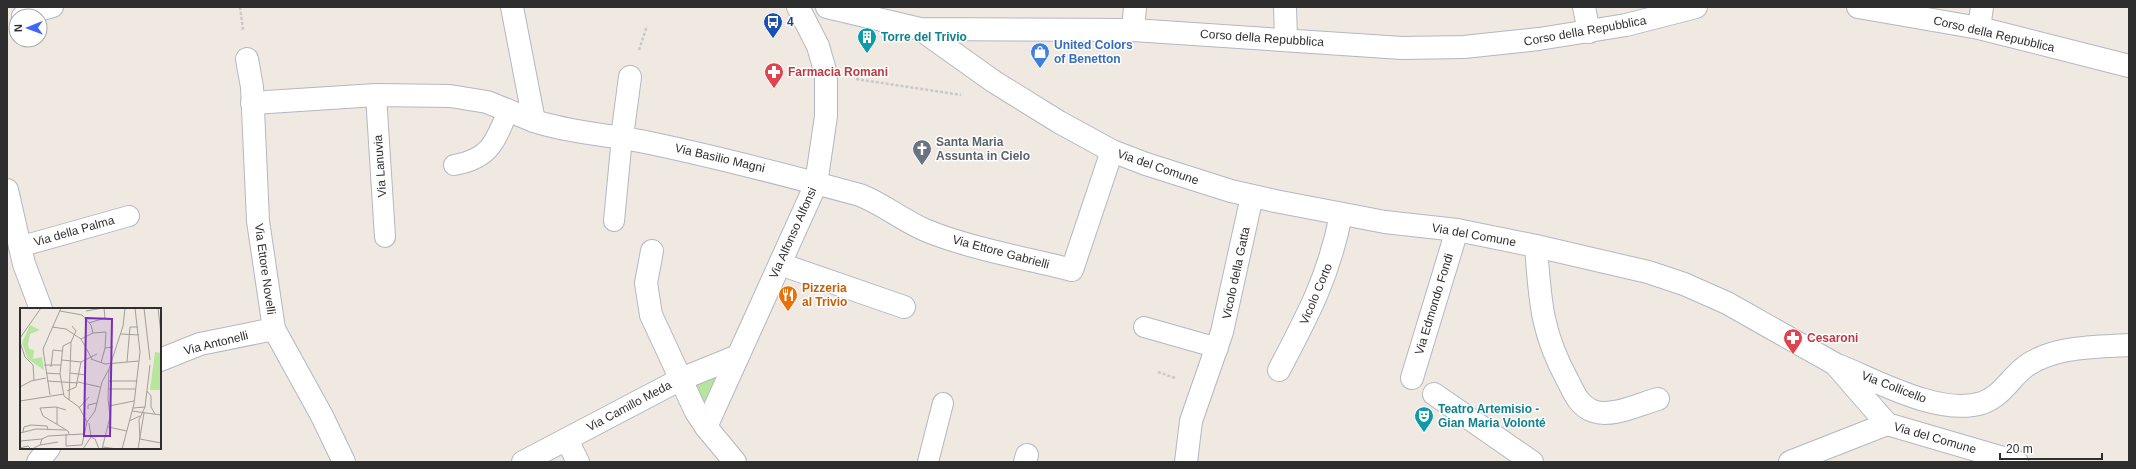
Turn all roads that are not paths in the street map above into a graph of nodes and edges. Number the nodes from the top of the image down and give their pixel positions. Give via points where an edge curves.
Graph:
1 (512, 7) edge
2 (798, 7) edge
3 (827, 7) edge
4 (1134, 7) edge
5 (1285, 7) edge
6 (1584, 7) edge
7 (1696, 7) edge
8 (1858, 7) edge
9 (1980, 17) edge
10 (920, 29) junction
11 (1133, 30) junction
12 (1589, 32) junction
13 (1286, 39) junction
14 (247, 59) dead end
15 (2129, 66) edge
16 (630, 78) dead end
17 (376, 95) junction
18 (252, 103) junction
19 (508, 111) junction
20 (534, 120) junction
21 (622, 137) junction
22 (1112, 151) junction
23 (454, 166) dead end
24 (816, 184) junction
25 (7, 190) edge
26 (1252, 196) junction
27 (1341, 214) junction
28 (129, 216) dead end
29 (614, 221) dead end
30 (1457, 230) junction
31 (384, 237) dead end
32 (1536, 246) junction
33 (19, 247) junction
34 (652, 251) dead end
35 (780, 264) junction
36 (904, 307) dead end
37 (41, 308) edge
38 (1144, 327) dead end
39 (274, 329) junction
40 (2129, 345) edge
41 (1218, 348) junction
42 (738, 356) junction
43 (161, 360) edge
44 (1835, 364) junction
45 (1279, 370) dead end
46 (1412, 378) dead end
47 (681, 379) junction
48 (1434, 394) dead end
49 (1658, 399) dead end
50 (943, 403) dead end
51 (1887, 424) junction
52 (706, 427) junction
53 (567, 440) junction
54 (48, 449) edge
55 (38, 462) edge
56 (344, 462) edge
57 (523, 462) edge
58 (578, 462) edge
59 (735, 462) edge
60 (928, 462) edge
61 (1186, 462) edge
62 (1532, 462) edge
63 (1790, 462) edge
64 (2017, 462) edge

1 - 20 street
2 - 24 street, Via Alfonso Alfonsi via 818,46 826,74 826,116
3 - 10 street, Corso della Repubblica
4 - 11 street
5 - 13 street
6 - 12 street
7 - 12 street, Corso della Repubblica
8 - 9 street, Corso della Repubblica
9 - 15 street, Corso della Repubblica
10 - 11 street, Corso della Repubblica
10 - 22 street, Via del Comune via 993,81 1072,130
11 - 13 street, Corso della Repubblica
12 - 13 street, Corso della Repubblica via 1504,44 1427,48 1376,47
14 - 18 street, Via Ettore Novelli
16 - 21 street
17 - 18 street
17 - 19 street, Via Basilio Magni via 475,99
17 - 31 lane, Via Lanuvia
18 - 39 street, Via Ettore Novelli via 256,200
19 - 20 street, Via Basilio Magni
19 - 23 lane via 491,148 476,160
20 - 21 street, Via Basilio Magni
21 - 24 street, Via Basilio Magni via 722,158
21 - 29 lane
22 - 24 street, Via Ettore Gabrielli via 1072,270 944,237 924,229 875,201
22 - 26 street, Via del Comune
24 - 35 street, Via Alfonso Alfonsi
25 - 33 street, Via della Palma
26 - 27 street, Via del Comune
26 - 41 street, Vicolo della Gatta
27 - 30 street, Via del Comune
27 - 45 street, Vicolo Corto via 1324,280
28 - 33 lane, Via della Palma
30 - 32 street, Via del Comune
30 - 46 street, Via Edmondo Fondi
32 - 44 street, Via del Comune via 1636,269 1684,284 1727,303
32 - 49 street via 1541,308 1546,332 1559,365 1580,402 1593,411 1601,412 1616,411
33 - 37 street, Via della Palma
34 - 47 street via 646,283 651,315
35 - 36 street
35 - 42 street, Via Alfonso Alfonsi
38 - 41 lane
39 - 43 street, Via Antonelli via 200,344
39 - 56 street, Via Ettore Novelli via 316,404
40 - 44 street, Via Collicello via 2067,351 2046,356 2025,367 2003,391 1991,399 1964,405 1940,403 1906,394
41 - 61 street, Vicolo della Gatta via 1192,421
42 - 47 street, Via Camillo Meda
42 - 52 street, Via Alfonso Alfonsi
44 - 51 street, Via del Comune
47 - 52 street
47 - 53 street, Via Camillo Meda
48 - 62 street
50 - 60 lane
51 - 63 street
51 - 64 street, Via del Comune
52 - 59 street
53 - 57 street, Via Camillo Meda
53 - 58 street
54 - 55 street

